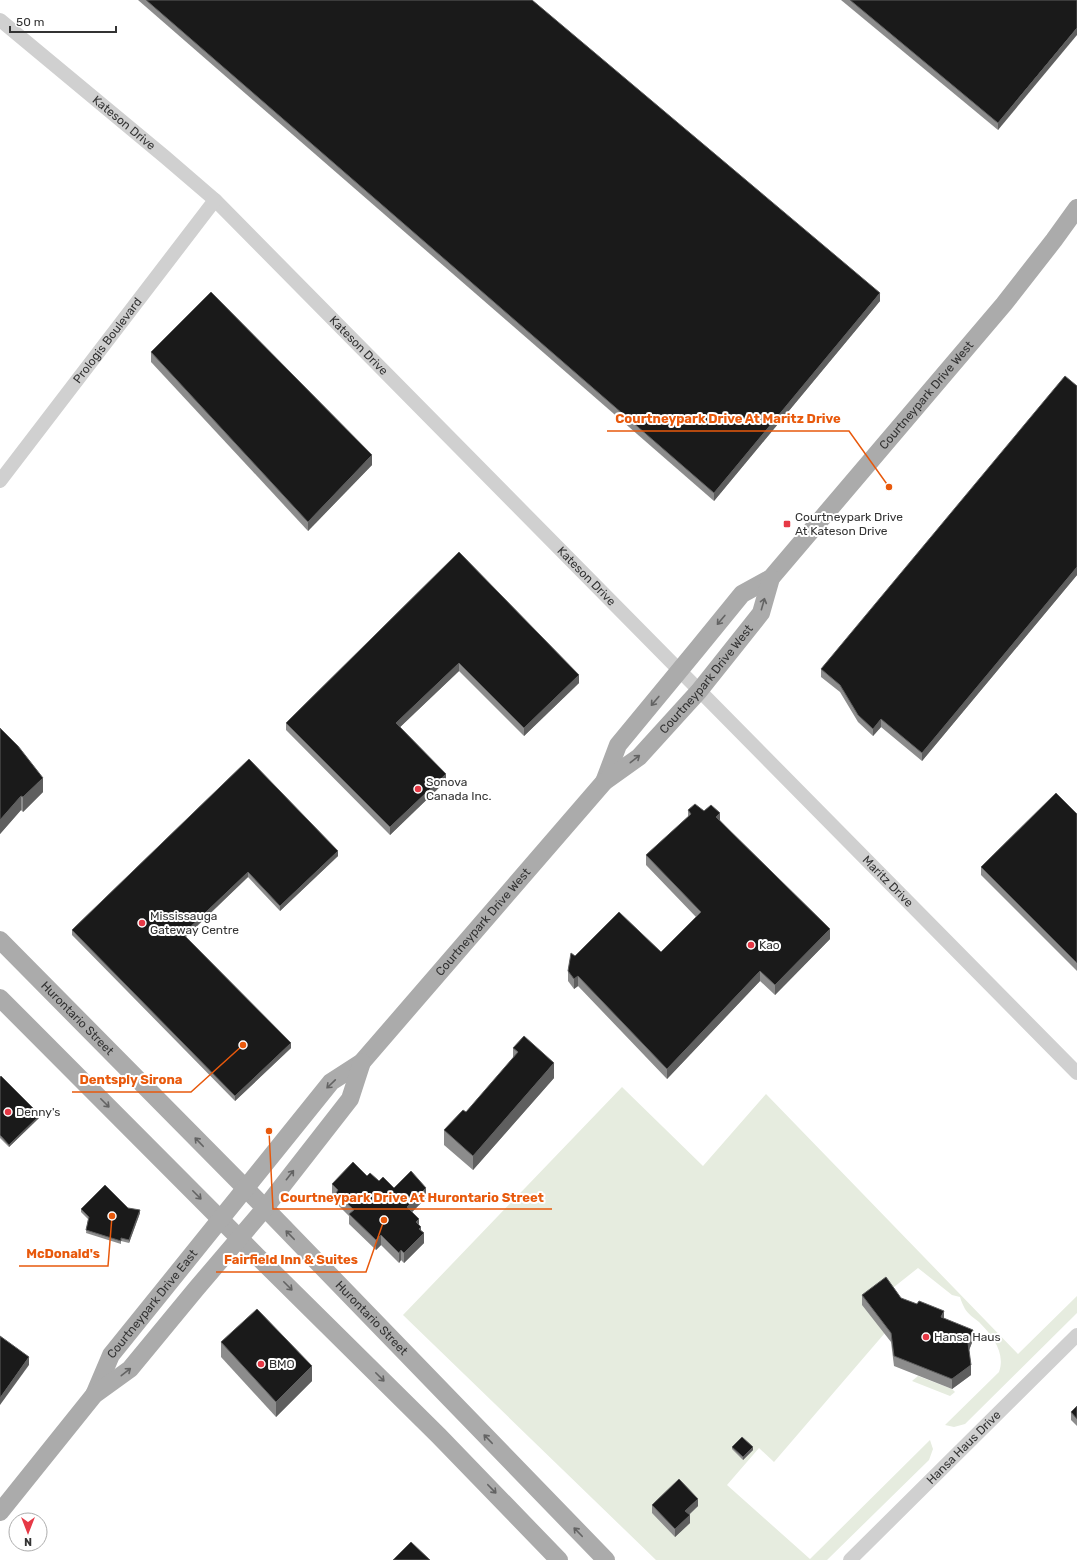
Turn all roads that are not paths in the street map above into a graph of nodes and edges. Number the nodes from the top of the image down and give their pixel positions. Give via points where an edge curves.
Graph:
1 (0, 20) edge
2 (215, 200) junction
3 (1077, 208) edge
4 (0, 481) edge
5 (771, 578) junction
6 (679, 670) junction
7 (699, 691) junction
8 (604, 782) junction
9 (0, 940) edge
10 (0, 998) edge
11 (362, 1062) junction
12 (1077, 1072) edge
13 (245, 1189) junction
14 (265, 1208) junction
15 (220, 1219) junction
16 (240, 1239) junction
17 (1077, 1335) edge
18 (94, 1395) junction
19 (0, 1512) edge
20 (559, 1560) edge
21 (606, 1560) edge
22 (850, 1560) edge

1 - 2 street, Kateson Drive
2 - 4 street, Prologis Boulevard
2 - 6 street, Kateson Drive
3 - 5 main road, Courtneypark Drive West via 1004,304
5 -> 6 main road, Courtneypark Drive West via 742,594
7 -> 5 main road, Courtneypark Drive West via 761,613
6 - 7 street, Kateson Drive
6 -> 8 main road, Courtneypark Drive West via 618,745
8 -> 7 main road, Courtneypark Drive West via 639,757
7 - 12 street, Maritz Drive
8 - 11 main road, Courtneypark Drive West
13 -> 9 main road, Hurontario Street
10 -> 15 main road
11 -> 13 main road, Courtneypark Drive West via 331,1082
14 -> 11 main road, Courtneypark Drive West via 350,1099
13 - 14 main road, Hurontario Street
13 - 15 main road, Courtneypark Drive West
14 - 16 main road, Courtneypark Drive West
21 -> 14 main road, Hurontario Street
15 - 16 main road
15 - 18 main road, Courtneypark Drive East via 111,1355
18 -> 16 main road, Courtneypark Drive East via 130,1369
16 -> 20 main road via 439,1436
17 - 22 street, Hansa Haus Drive
18 - 19 main road, Courtneypark Drive East

